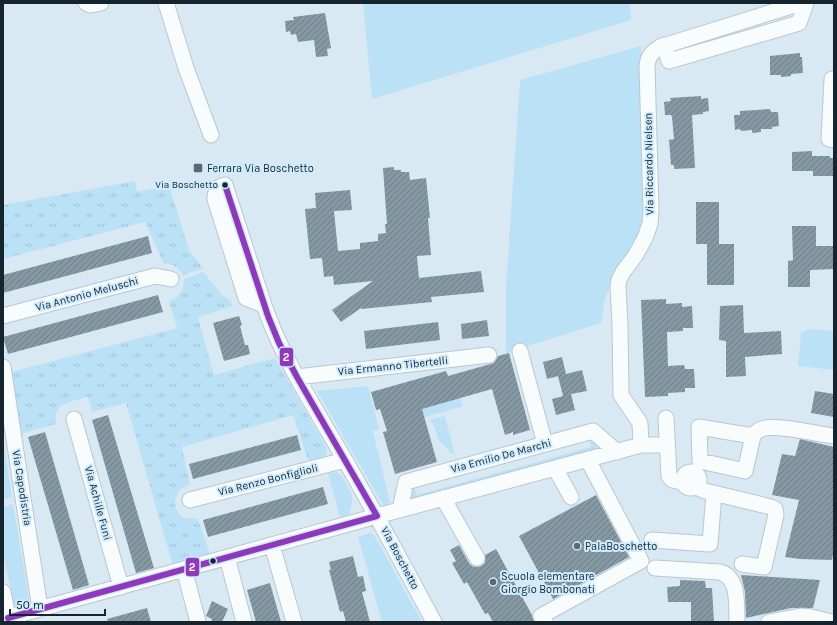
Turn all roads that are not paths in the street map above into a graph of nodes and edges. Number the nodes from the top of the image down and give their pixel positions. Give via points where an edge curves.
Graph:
1 (86, 3) edge
2 (100, 3) edge
3 (166, 3) edge
4 (802, 3) edge
5 (806, 3) edge
6 (765, 14) junction
7 (770, 32) junction
8 (695, 36) junction
9 (664, 45) junction
10 (700, 52) junction
11 (833, 79) edge
12 (211, 135) dead end
13 (834, 140) edge
14 (225, 185) dead end
15 (171, 279) dead end
16 (3, 316) edge
17 (520, 351) dead end
18 (489, 354) dead end
19 (3, 367) edge
20 (297, 376) junction
21 (666, 418) dead end
22 (74, 419) dead end
23 (753, 436) dead end
24 (834, 436) edge
25 (545, 444) junction
26 (667, 445) junction
27 (641, 446) junction
28 (617, 452) junction
29 (345, 460) junction
30 (588, 460) junction
31 (555, 468) junction
32 (714, 493) junction
33 (571, 497) dead end
34 (444, 498) junction
35 (190, 500) dead end
36 (400, 510) junction
37 (377, 516) junction
38 (652, 540) dead end
39 (272, 545) junction
40 (227, 557) junction
41 (477, 558) dead end
42 (742, 564) dead end
43 (655, 568) dead end
44 (184, 569) junction
45 (121, 587) junction
46 (3, 592) edge
47 (40, 609) junction
48 (6, 620) edge
49 (198, 622) edge
50 (244, 622) edge
51 (294, 622) edge
52 (434, 622) edge
53 (545, 622) edge
54 (737, 622) edge
55 (769, 622) edge
56 (832, 622) edge

1 - 2 street
3 - 12 street via 186,68
4 - 6 street, Via Riccardo Nielsen
5 - 7 street via 799,23
6 - 7 street
6 - 8 street, Via Riccardo Nielsen
7 - 10 street
8 - 9 street, Via Riccardo Nielsen
8 - 10 street
9 - 10 street via 669,61
9 - 27 street, Via Riccardo Nielsen via 650,54 647,66 650,224 641,248 623,272 618,287 621,395 640,423
11 - 13 street via 830,140
14 - 20 street, Via Boschetto via 278,343
15 - 16 street, Via Antonio Meluschi via 155,276
17 - 25 street
18 - 20 street, Via Ermanno Tibertelli
19 - 47 street, Via Capodistria
20 - 29 street, Via Boschetto
21 - 26 street
22 - 45 street, Via Achille Funi
23 - 24 street via 760,429 773,427
25 - 28 street, Via Emilio De Marchi via 593,431
25 - 36 street, Via Emilio De Marchi via 406,482
26 - 27 street
26 - 32 street via 669,476 672,480
27 - 28 street
28 - 30 street
29 - 35 street, Via Renzo Bonfiglioli
29 - 37 street, Via Boschetto
30 - 31 street
30 - 53 street via 641,561 541,616
31 - 33 street
31 - 34 street
32 - 38 street via 710,544
32 - 42 street via 771,506 776,511 764,567
34 - 36 street
34 - 41 street
36 - 37 street
37 - 39 street
37 - 52 street, Via Boschetto
39 - 40 street
39 - 51 street
40 - 44 street
40 - 50 street
43 - 54 street via 720,572 729,576 734,584
44 - 45 street
44 - 49 street
45 - 47 street
46 - 48 street
47 - 48 street
55 - 56 street via 801,616

